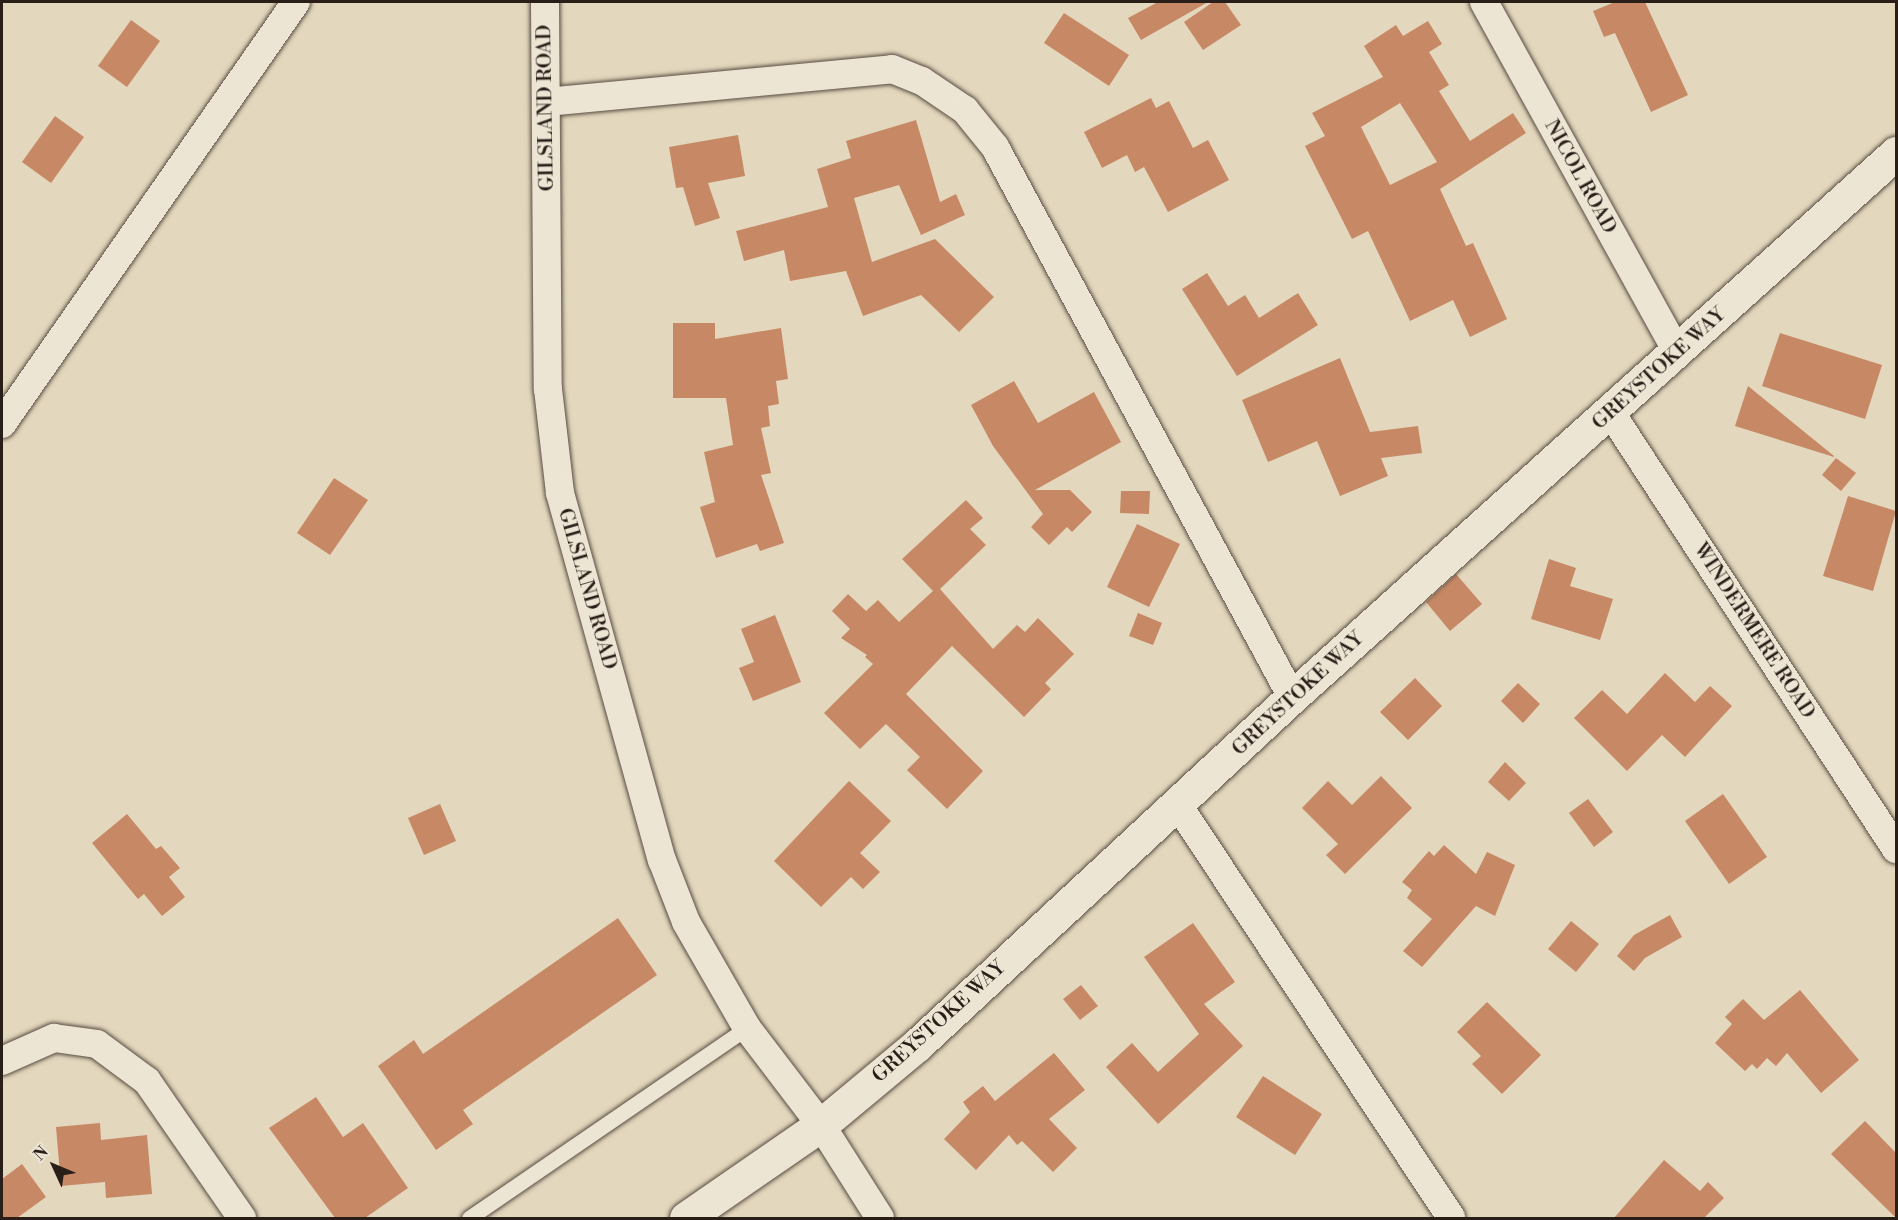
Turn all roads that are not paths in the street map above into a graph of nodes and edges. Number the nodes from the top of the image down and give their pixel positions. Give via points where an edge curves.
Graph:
1 (296, 2) edge
2 (545, 2) edge
3 (1484, 2) edge
4 (546, 102) junction
5 (1896, 153) edge
6 (1677, 352) junction
7 (1611, 413) junction
8 (2, 424) edge
9 (1292, 698) junction
10 (1178, 805) junction
11 (1893, 836) edge
12 (747, 1028) junction
13 (2, 1061) edge
14 (821, 1125) junction
15 (242, 1218) edge
16 (469, 1218) edge
17 (686, 1218) edge
18 (880, 1218) edge
19 (1451, 1218) edge

1 - 8 street
2 - 4 street, GILSLAND ROAD
3 - 6 street, NICOL ROAD
4 - 9 street via 892,69 922,81 965,110 995,147
4 - 12 street, GILSLAND ROAD via 548,389 560,493 662,860 686,922
5 - 6 street, GREYSTOKE WAY
6 - 7 street, GREYSTOKE WAY
7 - 9 street, GREYSTOKE WAY
7 - 11 street, WINDERMERE ROAD
9 - 10 street, GREYSTOKE WAY
10 - 14 street, GREYSTOKE WAY via 917,1045
10 - 19 street
12 - 14 street, GILSLAND ROAD
12 - 16 lane
13 - 15 street via 54,1038 97,1044 147,1081
14 - 17 street, GREYSTOKE WAY
14 - 18 street, GILSLAND ROAD

